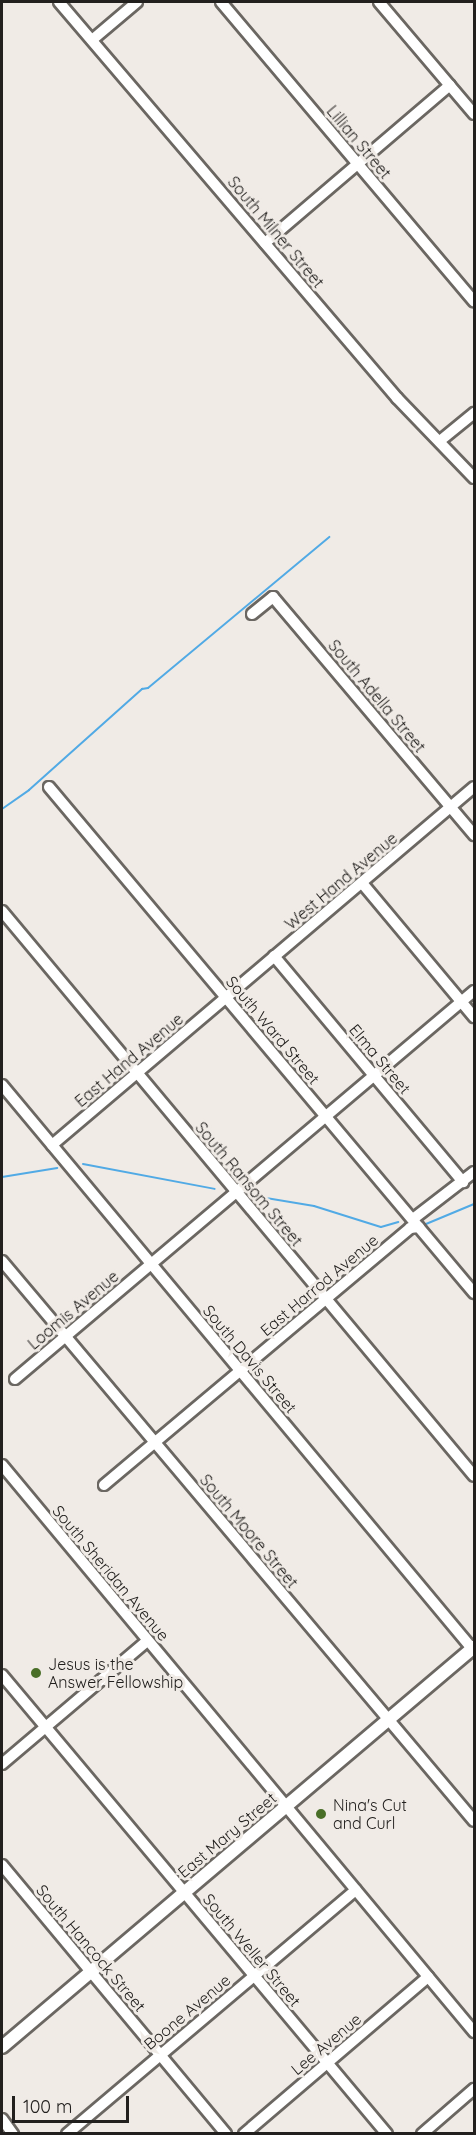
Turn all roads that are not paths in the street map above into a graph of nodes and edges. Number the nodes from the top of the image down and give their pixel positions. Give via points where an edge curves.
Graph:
1 (59, 2) edge
2 (137, 2) edge
3 (221, 2) edge
4 (379, 2) edge
5 (92, 40) junction
6 (450, 85) junction
7 (474, 114) edge
8 (358, 164) junction
9 (265, 243) junction
10 (474, 302) edge
11 (474, 413) edge
12 (441, 440) junction
13 (474, 478) edge
14 (252, 614) dead end
15 (49, 786) dead end
16 (474, 787) edge
17 (451, 807) junction
18 (474, 835) edge
19 (362, 883) junction
20 (2, 911) edge
21 (274, 956) junction
22 (474, 991) edge
23 (226, 997) junction
24 (462, 1002) junction
25 (474, 1017) edge
26 (137, 1073) junction
27 (374, 1075) junction
28 (2, 1085) edge
29 (326, 1116) junction
30 (52, 1145) junction
31 (474, 1172) edge
32 (463, 1182) junction
33 (237, 1192) junction
34 (416, 1223) junction
35 (2, 1261) edge
36 (151, 1264) junction
37 (474, 1293) edge
38 (327, 1299) junction
39 (65, 1337) junction
40 (240, 1371) junction
41 (15, 1379) dead end
42 (155, 1443) junction
43 (2, 1465) edge
44 (474, 1476) edge
45 (104, 1485) dead end
46 (147, 1641) junction
47 (474, 1649) edge
48 (2, 1675) edge
49 (389, 1720) junction
50 (45, 1727) junction
51 (2, 1764) edge
52 (286, 1807) junction
53 (474, 1821) edge
54 (2, 1865) edge
55 (356, 1890) junction
56 (184, 1893) junction
57 (91, 1972) junction
58 (254, 1975) junction
59 (428, 1977) junction
60 (474, 2032) edge
61 (2, 2047) edge
62 (160, 2054) junction
63 (327, 2063) junction
64 (474, 2089) edge
65 (2, 2119) edge
66 (13, 2133) edge
67 (67, 2133) edge
68 (226, 2133) edge
69 (244, 2133) edge
70 (387, 2133) edge
71 (423, 2133) edge

1 - 5 street, South Milner Street
2 - 5 street
3 - 8 street, Lillian Street
4 - 6 street
5 - 9 street, South Milner Street
6 - 7 street
6 - 8 street
8 - 9 street
8 - 10 street, Lillian Street
9 - 12 street, South Milner Street via 397,398
11 - 12 street
12 - 13 street, South Milner Street
14 - 17 street, South Adella Street via 273,597
15 - 23 street, South Ward Street
16 - 17 street, West Hand Avenue
17 - 18 street, South Adella Street
17 - 19 street, West Hand Avenue
19 - 21 street, West Hand Avenue
19 - 24 street
20 - 26 street, South Ransom Street
21 - 23 street, West Hand Avenue
21 - 27 street, Elma Street
22 - 24 street, Loomis Avenue
23 - 26 street, East Hand Avenue
23 - 29 street, South Ward Street
24 - 25 street
24 - 27 street, Loomis Avenue
26 - 30 street, East Hand Avenue
26 - 33 street, South Ransom Street
27 - 29 street, Loomis Avenue
27 - 32 street, Elma Street
28 - 30 street, South Davis Street
29 - 33 street, Loomis Avenue
29 - 34 street, South Ward Street
30 - 36 street, South Davis Street
31 - 32 street, East Harrod Avenue
32 - 34 street, East Harrod Avenue
33 - 36 street, Loomis Avenue
33 - 38 street, South Ransom Street
34 - 37 street, South Ward Street
34 - 38 street, East Harrod Avenue
35 - 39 street, South Moore Street
36 - 39 street, Loomis Avenue
36 - 40 street, South Davis Street
38 - 40 street, East Harrod Avenue
38 - 44 street, South Ransom Street
39 - 41 street, Loomis Avenue
39 - 42 street, South Moore Street
40 - 42 street, East Harrod Avenue
40 - 47 street, South Davis Street
42 - 45 street, East Harrod Avenue
42 - 49 street, South Moore Street
43 - 46 street, South Sheridan Avenue
46 - 50 street
46 - 52 street, South Sheridan Avenue
47 - 49 main road, East Mary Street
48 - 50 street, South Weller Street
49 - 52 main road, East Mary Street
49 - 53 street, South Moore Street
50 - 51 street
50 - 56 street, South Weller Street
52 - 55 street, South Sheridan Avenue
52 - 56 main road, East Mary Street
54 - 57 street, South Hancock Street
55 - 58 street, Boone Avenue
55 - 59 street, South Sheridan Avenue
56 - 57 main road, East Mary Street
56 - 58 street, South Weller Street
57 - 61 main road, East Mary Street
57 - 62 street, South Hancock Street
58 - 62 street, Boone Avenue
58 - 63 street, South Weller Street
59 - 60 street, South Sheridan Avenue
59 - 63 street, Lee Avenue
62 - 67 street, Boone Avenue
62 - 68 street, South Hancock Street
63 - 69 street, Lee Avenue
63 - 70 street, South Weller Street
64 - 71 street
65 - 66 street

